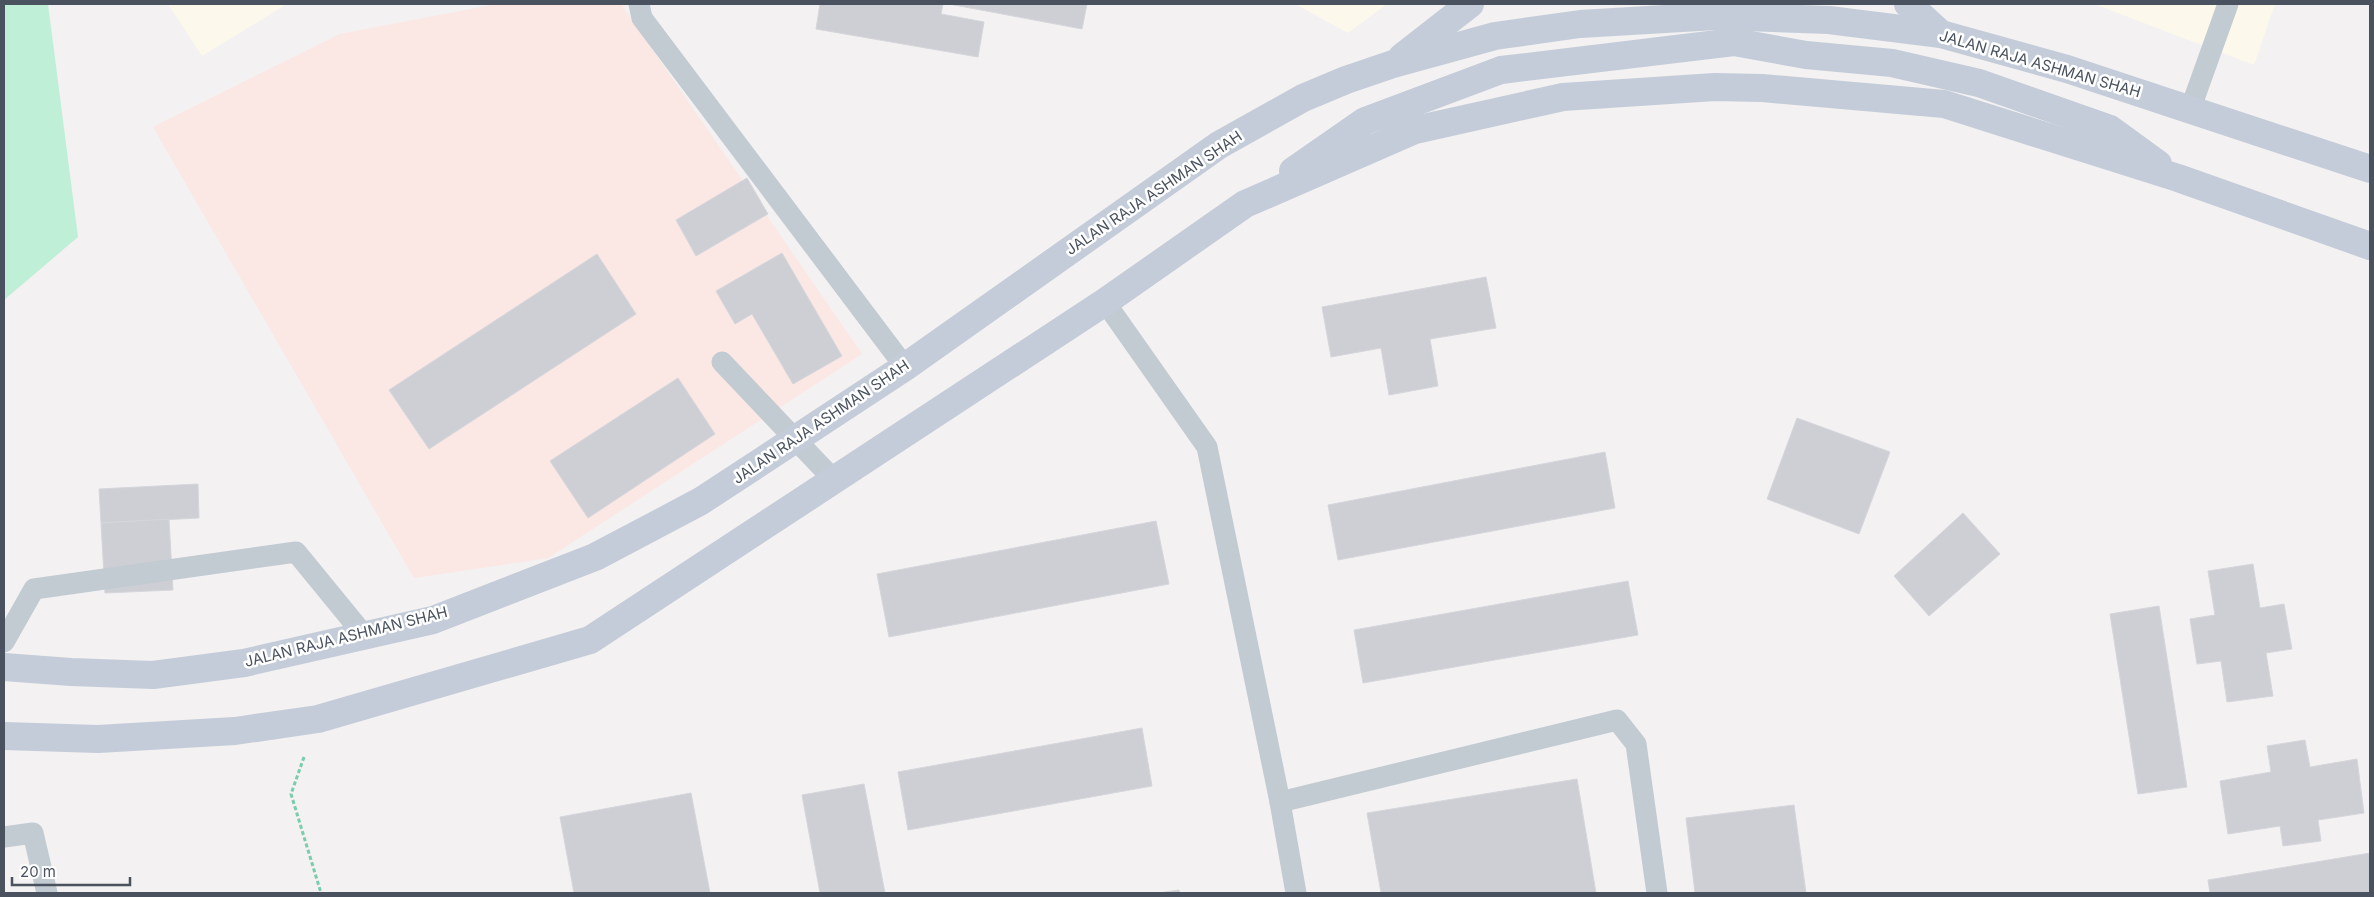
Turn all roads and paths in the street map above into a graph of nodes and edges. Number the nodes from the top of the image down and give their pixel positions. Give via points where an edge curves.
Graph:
1 (639, 4) edge
2 (1470, 4) edge
3 (1908, 4) edge
4 (2228, 4) edge
5 (1716, 16) junction
6 (1755, 16) junction
7 (1941, 34) junction
8 (1734, 42) junction
9 (1393, 64) junction
10 (2190, 110) junction
11 (2370, 169) edge
12 (2178, 178) junction
13 (1245, 204) junction
14 (2370, 246) edge
15 (1105, 302) junction
16 (722, 362) dead end
17 (905, 367) junction
18 (794, 440) junction
19 (834, 480) junction
20 (364, 636) junction
21 (4, 642) edge
22 (4, 667) edge
23 (318, 718) junction
24 (4, 736) edge
25 (1280, 802) junction
26 (4, 837) edge
27 (47, 893) edge
28 (321, 893) edge
29 (1296, 893) edge
30 (1657, 893) edge

1 - 17 lane via 642,18
2 - 9 main road
3 - 7 main road
4 - 10 lane
5 - 6 main road, JALAN RAJA ASHMAN SHAH
5 - 8 main road
5 - 9 main road, JALAN RAJA ASHMAN SHAH via 1580,24 1495,36
6 - 7 main road, JALAN RAJA ASHMAN SHAH via 1829,20
6 - 8 main road
7 - 10 main road, JALAN RAJA ASHMAN SHAH via 2067,69
8 - 12 main road via 1892,63 1979,83 2110,129
8 - 13 main road via 1502,70 1365,121
9 - 17 main road, JALAN RAJA ASHMAN SHAH via 1303,98 1219,145
10 - 11 main road, JALAN RAJA ASHMAN SHAH
12 - 13 main road via 1944,104 1715,87 1563,97 1416,130
12 - 14 main road
13 - 15 main road
15 - 19 main road
15 - 25 lane via 1207,446
16 - 18 lane
17 - 18 main road, JALAN RAJA ASHMAN SHAH
18 - 19 lane
18 - 20 main road, JALAN RAJA ASHMAN SHAH via 701,501 595,557 433,620
19 - 23 main road via 590,640
20 - 21 lane via 296,552 34,589
20 - 22 main road, JALAN RAJA ASHMAN SHAH via 244,663 152,675
23 - 24 main road via 235,731 108,738
23 - 28 path via 291,794
25 - 29 lane
25 - 30 lane via 1617,720 1636,744
26 - 27 lane via 33,833

